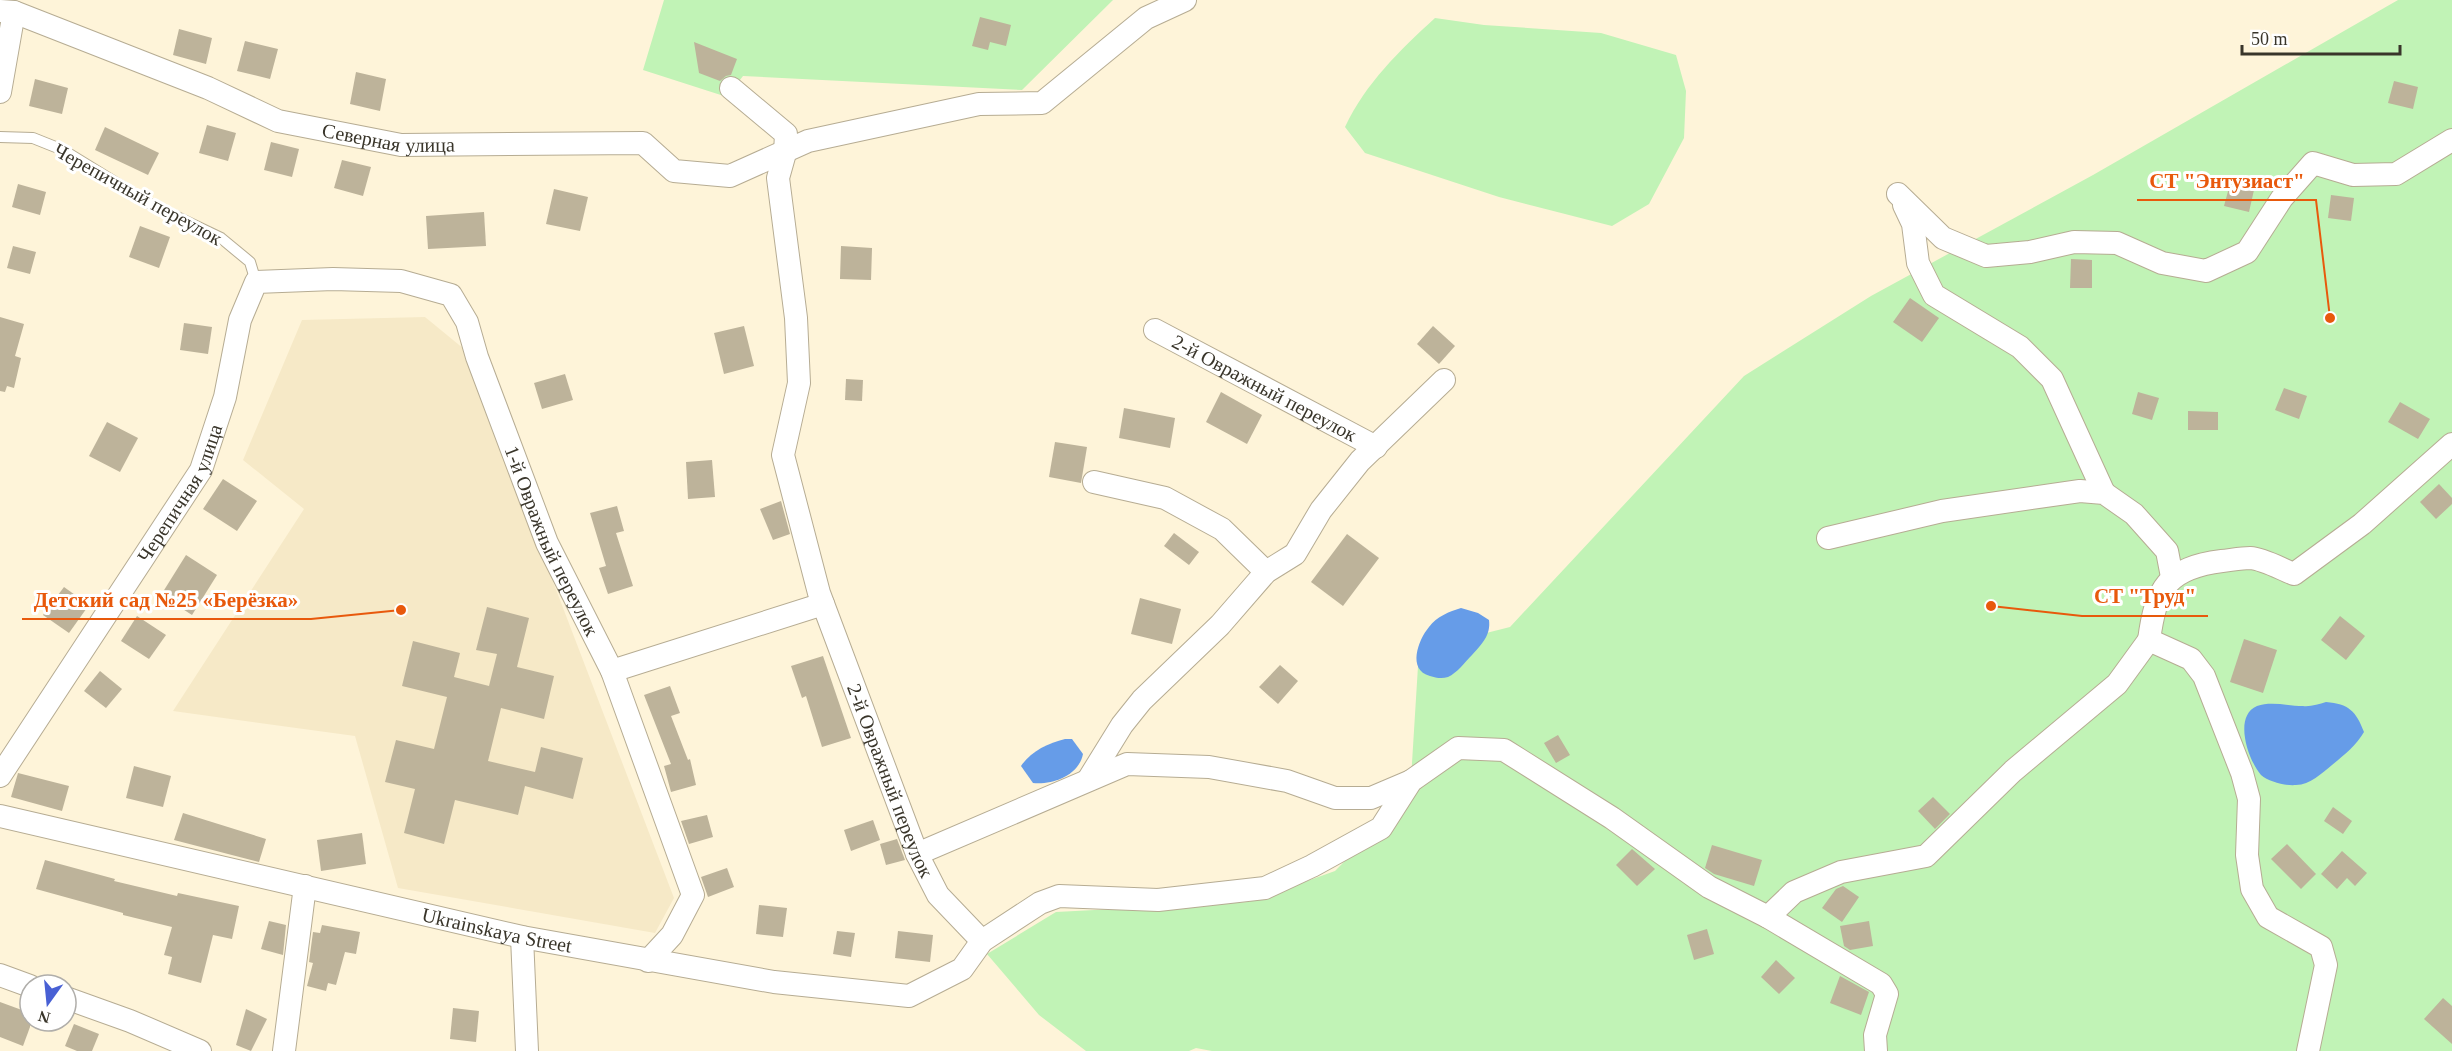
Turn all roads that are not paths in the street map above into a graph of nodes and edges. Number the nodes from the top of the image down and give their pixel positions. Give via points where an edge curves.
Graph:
1 (1185, 0) edge
2 (7, 12) edge
3 (730, 88) dead end
4 (0, 92) edge
5 (0, 137) edge
6 (2452, 140) edge
7 (785, 153) junction
8 (256, 282) junction
9 (1155, 330) dead end
10 (1444, 380) dead end
11 (2452, 444) edge
12 (1376, 447) junction
13 (1094, 482) dead end
14 (2104, 493) junction
15 (1828, 538) dead end
16 (1266, 572) junction
17 (2172, 577) junction
18 (823, 604) junction
19 (2149, 640) junction
20 (612, 671) junction
21 (0, 776) edge
22 (1088, 780) junction
23 (1411, 781) junction
24 (0, 816) edge
25 (917, 854) junction
26 (305, 886) junction
27 (1768, 917) junction
28 (522, 937) junction
29 (982, 941) junction
30 (648, 961) junction
31 (0, 975) edge
32 (18, 982) edge
33 (78, 1002) edge
34 (200, 1051) edge
35 (284, 1051) edge
36 (527, 1051) edge
37 (1876, 1051) edge
38 (2308, 1051) edge

1 - 7 street, Северная улица via 1146,18 1042,103 980,104 808,141
2 - 4 street
2 - 7 street, Северная улица via 208,88 278,121 401,145 643,143 674,171 730,176
3 - 7 street, 2-й Овражный переулок via 786,134
5 - 8 lane, Черепичный переулок via 33,138 63,150 154,206 221,238 250,262
6 - 14 street via 2396,174 2353,175 2313,163 2282,198 2247,252 2206,271 2163,263 2117,243 2074,242 1986,256 1943,238 1898,194 1913,224 1918,263 1934,295 2020,347 2052,379
7 - 18 street, 2-й Овражный переулок via 778,178 796,318 799,383 783,455
8 - 20 street, 1-й Овражный переулок via 401,281 451,295 467,322 547,543
8 - 21 street, Черепичная улица via 240,320 225,398 201,470
9 - 12 street, 2-й Овражный переулок
10 - 12 street, 2-й Овражный переулок
11 - 17 street via 2362,524 2294,574 2251,558 2206,563
12 - 16 street, 2-й Овражный переулок via 1321,510 1295,554
13 - 16 street via 1165,498 1222,529
14 - 15 street via 2080,491 1942,511
14 - 17 street via 2134,514 2167,551
16 - 22 street, 2-й Овражный переулок via 1205,640 1142,700
17 - 19 street via 2153,610
18 - 20 street
18 - 25 street, 2-й Овражный переулок
19 - 27 street via 2117,684 2013,771 1926,856 1841,872 1794,892
19 - 38 street via 2191,659 2204,676 2249,799 2247,855 2252,889 2268,917 2321,947 2326,965
20 - 30 street, 1-й Овражный переулок via 693,895 672,935
22 - 23 street via 1127,764 1209,767 1287,781 1335,798 1371,798
22 - 25 street
23 - 27 street via 1458,748 1504,750 1612,818 1709,888
23 - 29 street via 1381,828 1265,888 1158,900 1059,896 1041,903
24 - 26 street, Ukrainskaya Street
25 - 29 street, 2-й Овражный переулок via 938,895
26 - 28 street, Ukrainskaya Street
26 - 35 street
27 - 37 street via 1881,984 1887,994 1875,1035
28 - 30 street, Ukrainskaya Street
28 - 36 street
29 - 30 street, Ukrainskaya Street via 962,969 909,996 774,982
31 - 32 street
33 - 34 street

